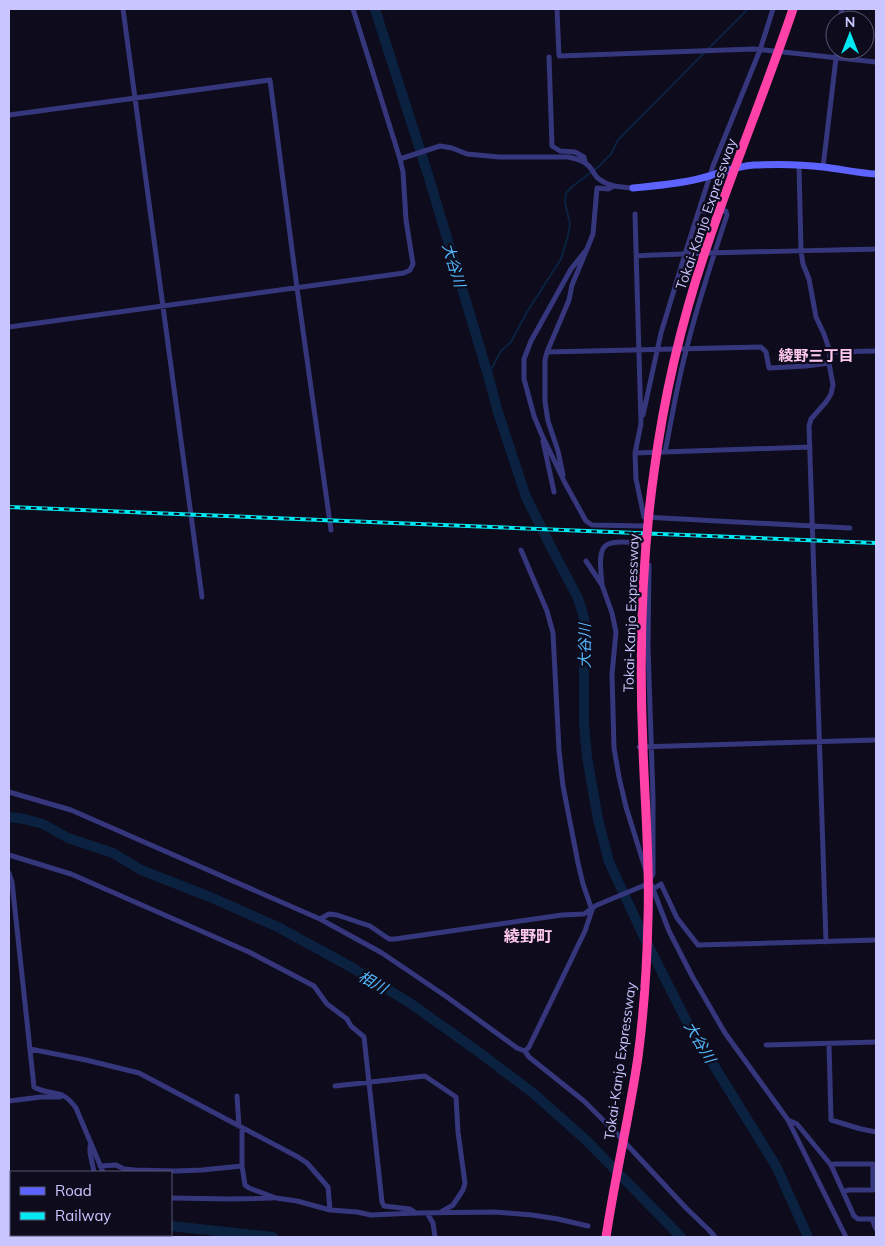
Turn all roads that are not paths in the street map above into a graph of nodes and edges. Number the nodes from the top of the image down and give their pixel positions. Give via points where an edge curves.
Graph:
1 (123, 9) edge
2 (353, 9) edge
3 (557, 9) edge
4 (773, 9) edge
5 (793, 9) edge
6 (760, 50) junction
7 (549, 57) dead end
8 (825, 57) edge
9 (836, 60) edge
10 (856, 60) edge
11 (876, 62) edge
12 (135, 97) junction
13 (9, 115) edge
14 (403, 159) junction
15 (585, 162) junction
16 (799, 165) junction
17 (823, 167) junction
18 (876, 174) edge
19 (710, 176) junction
20 (614, 186) junction
21 (633, 188) joint
22 (699, 211) junction
23 (635, 214) dead end
24 (587, 249) junction
25 (876, 249) edge
26 (714, 252) junction
27 (801, 252) junction
28 (685, 254) junction
29 (636, 256) junction
30 (297, 288) junction
31 (162, 306) junction
32 (9, 327) edge
33 (686, 349) junction
34 (657, 350) junction
35 (639, 351) junction
36 (876, 351) edge
37 (547, 352) junction
38 (830, 352) junction
39 (829, 363) junction
40 (641, 424) junction
41 (541, 433) junction
42 (810, 447) junction
43 (665, 452) junction
44 (635, 453) junction
45 (565, 482) junction
46 (554, 492) dead end
47 (644, 517) junction
48 (644, 526) junction
49 (813, 526) junction
50 (850, 528) dead end
51 (331, 530) dead end
52 (645, 543) junction
53 (521, 550) dead end
54 (586, 561) dead end
55 (602, 585) junction
56 (202, 597) dead end
57 (876, 740) edge
58 (820, 742) junction
59 (638, 747) dead end
60 (651, 747) junction
61 (9, 792) edge
62 (9, 855) edge
63 (9, 873) edge
64 (650, 882) junction
65 (653, 889) junction
66 (592, 910) junction
67 (320, 919) junction
68 (876, 940) edge
69 (826, 942) junction
70 (876, 1042) edge
71 (829, 1044) junction
72 (766, 1045) dead end
73 (30, 1049) junction
74 (525, 1051) junction
75 (369, 1082) junction
76 (335, 1086) dead end
77 (62, 1095) junction
78 (237, 1096) dead end
79 (9, 1100) edge
80 (788, 1120) junction
81 (241, 1127) junction
82 (876, 1132) edge
83 (90, 1142) junction
84 (831, 1165) junction
85 (100, 1166) junction
86 (242, 1166) junction
87 (875, 1170) edge
88 (94, 1171) edge
89 (102, 1171) edge
90 (844, 1192) junction
91 (172, 1198) edge
92 (276, 1198) junction
93 (330, 1210) junction
94 (440, 1212) junction
95 (416, 1213) junction
96 (428, 1213) junction
97 (874, 1219) edge
98 (588, 1226) dead end
99 (876, 1229) edge
100 (435, 1235) edge
101 (606, 1237) edge
102 (715, 1237) edge
103 (846, 1237) edge

1 - 12 street
2 - 14 street
3 - 6 street via 559,56
4 - 6 street
5 - 101 highway, Tokai-Kanjo Expressway, bridge via 692,294 670,380 654,471 641,628 649,914 647,968 638,1057
6 - 8 street
6 - 19 street
7 - 15 street via 552,146 560,151 575,152 584,157
9 - 17 street
10 - 11 street
12 - 13 street
12 - 30 street via 270,80
12 - 31 street
14 - 15 street via 440,146 467,154 568,157
14 - 30 street via 406,220 413,264 410,270
15 - 20 street via 598,178
16 - 17 street
16 - 19 street via 752,165
16 - 27 street
17 - 18 street
19 - 21 street
19 - 22 street
20 - 21 street
20 - 24 street via 597,188 593,234
22 - 26 street via 726,212
22 - 28 street
23 - 29 street
24 - 37 street
24 - 41 street via 571,269 530,341 524,359 524,379
25 - 27 street
26 - 27 street
26 - 28 street
26 - 33 street
27 - 38 street via 816,316
28 - 29 street
28 - 34 street
29 - 35 street
30 - 31 street
30 - 51 street
31 - 32 street
31 - 56 street
33 - 34 street
33 - 39 street via 760,347 766,352 769,368
33 - 43 street
34 - 35 street
34 - 40 street
35 - 37 street
35 - 40 street
36 - 38 street
37 - 45 street via 545,402
38 - 39 street
39 - 42 street via 831,394 811,419
40 - 44 street
41 - 45 street
41 - 46 street
42 - 43 street
42 - 49 street
43 - 44 street
44 - 47 street via 636,479
45 - 48 street via 592,525
47 - 48 street
47 - 49 street
48 - 52 street
49 - 50 street
49 - 58 street
52 - 55 street via 606,544 600,558
52 - 60 street via 649,557
53 - 66 street via 548,611 553,632 563,786 578,863
54 - 55 street
55 - 64 street via 616,632 612,674 614,748 626,807
57 - 58 street
58 - 60 street
58 - 69 street
59 - 60 street
60 - 64 street via 653,874
61 - 67 street via 71,810
62 - 75 street via 78,877 249,952 314,986 327,1004 364,1037
63 - 73 street
64 - 65 street
64 - 66 street
65 - 69 street via 661,884 677,918 698,946
65 - 80 street via 681,955 725,1033
66 - 67 street via 584,914 389,939 370,926 337,915 329,914
66 - 74 street via 585,931
67 - 74 street via 382,952
68 - 69 street
70 - 71 street
71 - 72 street
71 - 82 street via 831,1120
73 - 77 street via 34,1087
73 - 81 street via 139,1073
74 - 102 street via 584,1101
75 - 76 street
75 - 94 street via 425,1076 456,1097 465,1183 453,1205
75 - 95 street via 382,1202 384,1206 410,1209
77 - 79 street
77 - 83 street via 76,1108
78 - 81 street
80 - 84 street via 798,1124
80 - 103 street
81 - 86 street
81 - 93 street via 307,1163 328,1186
83 - 85 street
83 - 88 street
84 - 87 street via 873,1164
84 - 90 street
85 - 86 street via 176,1171
85 - 89 street
86 - 92 street via 245,1185
87 - 90 street via 873,1190
90 - 97 street via 854,1216
91 - 92 street
92 - 93 street
93 - 95 street via 371,1215
94 - 96 street
94 - 98 street via 532,1215
95 - 96 street
96 - 100 street
97 - 99 street

